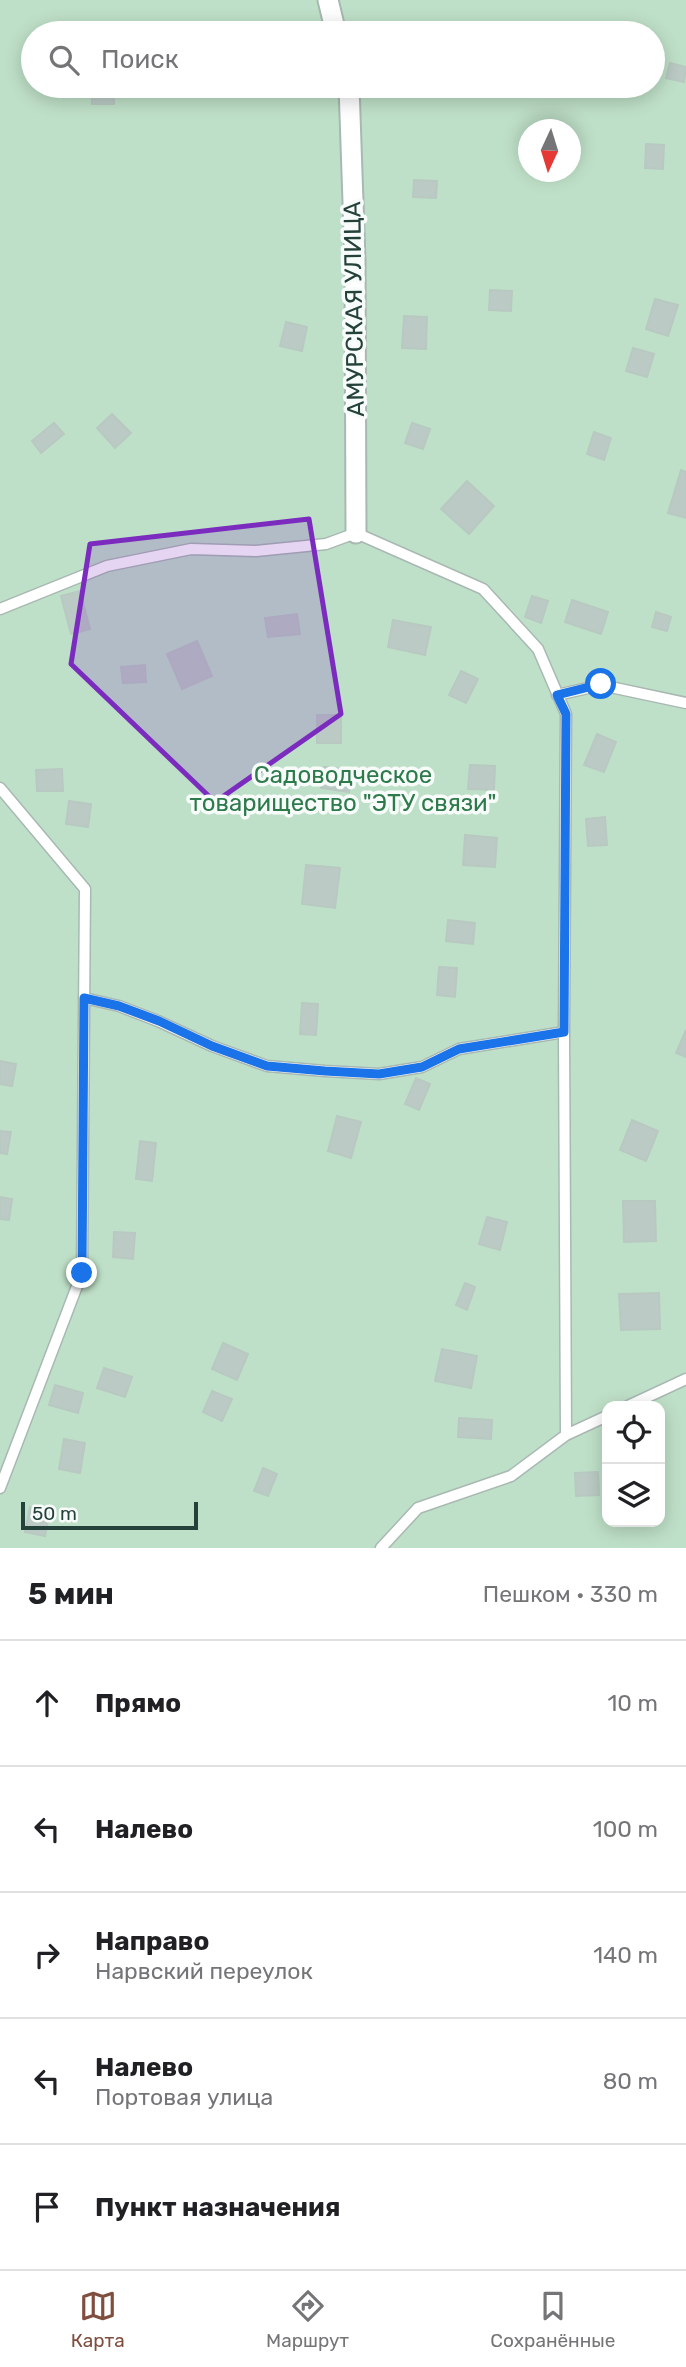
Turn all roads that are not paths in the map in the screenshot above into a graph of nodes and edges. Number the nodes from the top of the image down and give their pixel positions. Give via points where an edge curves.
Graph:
1 (328, 0) edge
2 (333, 21) edge
3 (349, 98) edge
4 (356, 533) junction
5 (0, 609) edge
6 (557, 695) junction
7 (686, 703) edge
8 (0, 788) edge
9 (84, 998) junction
10 (564, 1032) junction
11 (686, 1378) edge
12 (638, 1401) edge
13 (602, 1418) edge
14 (566, 1436) junction
15 (0, 1488) edge
16 (381, 1548) edge

1 - 2 street
3 - 4 street, АМУРСКАЯ УЛИЦА
4 - 5 lane via 326,544 256,551 191,549 107,566
4 - 6 lane via 484,589 538,649
6 - 7 lane via 601,684
6 - 10 lane via 566,714
8 - 9 lane via 85,889
9 - 10 lane via 119,1006 267,1066 325,1071 379,1074 422,1067 459,1049
9 - 15 lane via 82,1273
10 - 14 lane
11 - 12 lane
13 - 14 lane
14 - 16 lane via 511,1476 418,1508

